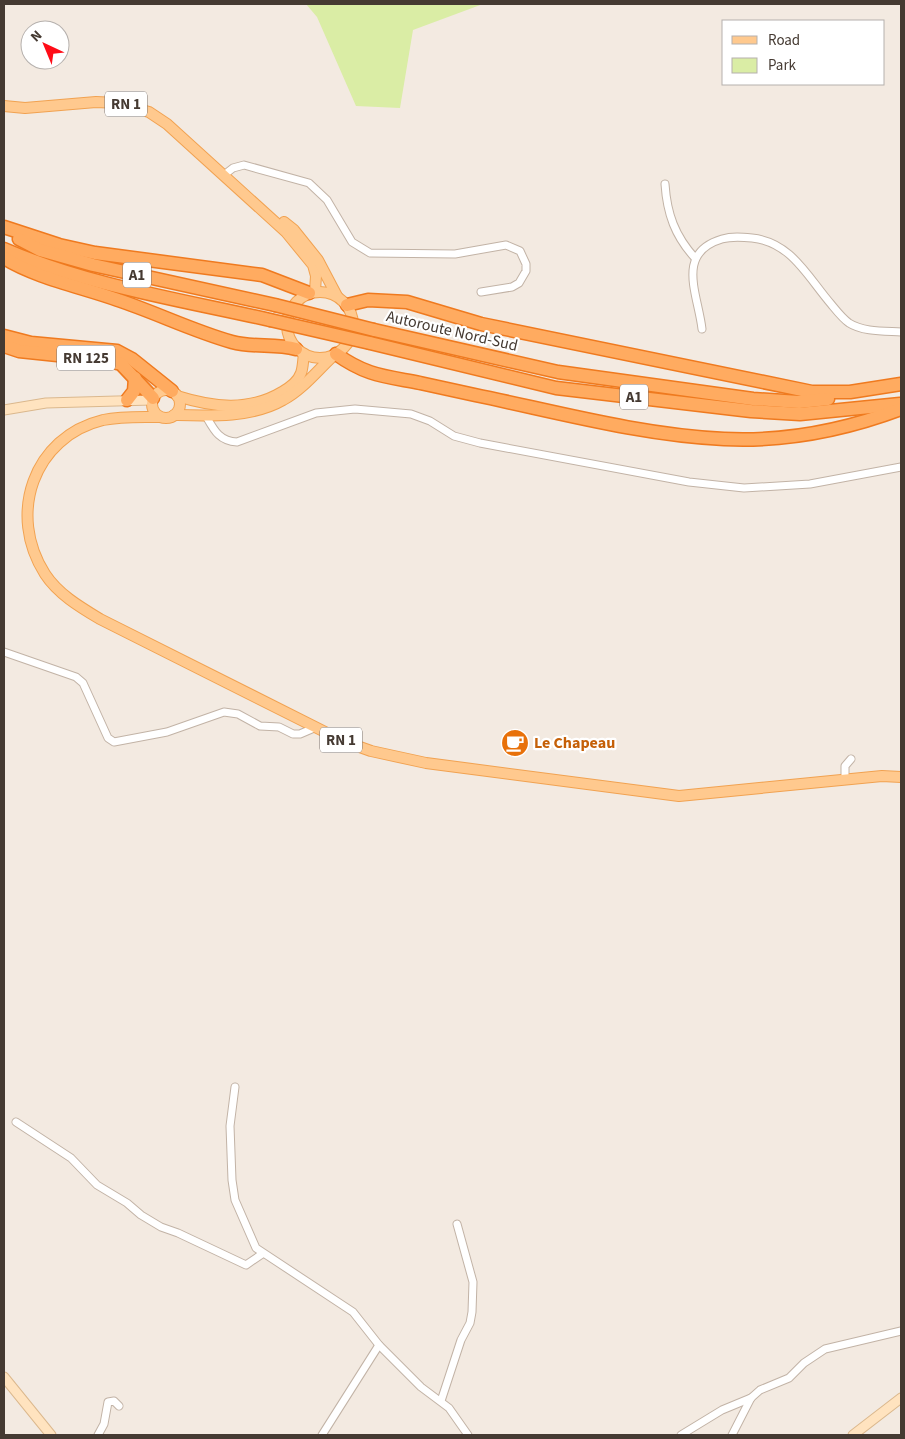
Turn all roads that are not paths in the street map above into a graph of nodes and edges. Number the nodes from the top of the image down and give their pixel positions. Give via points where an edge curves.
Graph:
1 (4, 106) edge
2 (224, 175) junction
3 (665, 184) dead end
4 (4, 227) edge
5 (4, 232) edge
6 (4, 249) edge
7 (4, 258) edge
8 (694, 258) junction
9 (312, 292) junction
10 (481, 292) dead end
11 (335, 293) junction
12 (368, 300) junction
13 (347, 305) junction
14 (702, 330) dead end
15 (901, 332) edge
16 (4, 336) edge
17 (4, 346) edge
18 (300, 352) junction
19 (334, 355) junction
20 (135, 378) junction
21 (901, 384) edge
22 (174, 394) junction
23 (126, 400) junction
24 (152, 403) junction
25 (901, 404) edge
26 (901, 408) edge
27 (4, 410) edge
28 (174, 415) junction
29 (134, 416) junction
30 (206, 416) junction
31 (160, 417) junction
32 (901, 467) edge
33 (4, 652) edge
34 (314, 728) junction
35 (851, 759) dead end
36 (901, 777) edge
37 (845, 780) junction
38 (235, 1087) dead end
39 (16, 1122) dead end
40 (457, 1224) dead end
41 (262, 1254) junction
42 (901, 1331) edge
43 (379, 1345) junction
44 (4, 1377) edge
45 (750, 1398) junction
46 (901, 1398) edge
47 (441, 1401) junction
48 (119, 1406) dead end
49 (51, 1435) edge
50 (98, 1435) edge
51 (322, 1435) edge
52 (468, 1435) edge
53 (681, 1435) edge
54 (732, 1435) edge
55 (853, 1435) edge

1 - 2 main road, RN 1 via 46,107 96,102 135,106 167,124
2 - 9 main road, RN 1 via 286,232 309,259 315,270
2 - 10 street via 244,165 309,183 327,200 352,242 370,253 455,254 506,245 520,251 526,271 519,283
2 - 11 main road, RN 1 via 294,230 318,260
3 - 8 street via 672,225
4 - 9 highway via 59,246 262,275
5 - 21 highway, Autoroute Nord-Sud / A1, bridge via 40,250 93,265 558,372 753,399 799,402 851,397
6 - 25 highway, Autoroute Nord-Sud / A1, bridge via 89,278 556,388 751,412 800,414
7 - 18 highway via 22,268 124,302 188,328 233,342 278,344
8 - 14 street via 691,269
8 - 15 street via 715,241 725,238 735,236 771,241 788,252 848,322 863,328
9 - 11 main road
9 - 18 main road via 293,304 286,321 287,333
11 - 12 main road
11 - 13 main road
12 - 13 highway
12 - 21 highway via 407,302 481,324 782,388 850,392
13 - 19 main road via 352,316 351,335 345,346
16 - 22 highway via 31,343 118,352 132,359
17 - 20 highway, RN 125 via 19,351 114,362
18 - 19 main road via 318,358
18 - 22 main road via 302,370 297,380 279,394 258,402 231,406 197,402
19 - 26 highway via 379,377 650,432 714,438 752,440 818,433 865,422
19 - 30 main road via 297,390 273,405
20 - 23 highway via 134,391
20 - 24 highway, RN 125
22 - 24 main road via 161,391
22 - 28 main road via 180,406
23 - 24 main road
23 - 27 main road via 46,402
24 - 29 main road, RN 1
24 - 31 main road
28 - 30 main road
28 - 31 main road
29 - 31 main road, RN 1
29 - 34 main road, RN 1 via 102,421 77,430 56,447 37,474 26,508 35,557 58,590 100,619
30 - 32 street via 218,436 237,442 300,418 329,411 355,409 411,414 454,436 480,443 689,482 744,488 810,484
33 - 34 street via 76,677 82,683 108,738 114,742 167,732 224,712 293,734
34 - 37 main road, RN 1 via 371,751 426,763 679,796
35 - 37 street via 845,766
36 - 37 main road, RN 1
38 - 41 street via 230,1126 234,1200 252,1242
39 - 41 street via 71,1158 97,1185 161,1227 246,1265
40 - 47 street via 472,1282 472,1312
41 - 43 street via 353,1312
42 - 45 street via 825,1350 789,1378 764,1387
43 - 47 street via 421,1387
43 - 51 street
44 - 49 main road
45 - 53 street via 722,1410
45 - 54 street
46 - 55 main road
47 - 52 street
48 - 50 street via 114,1401 108,1402 104,1424

